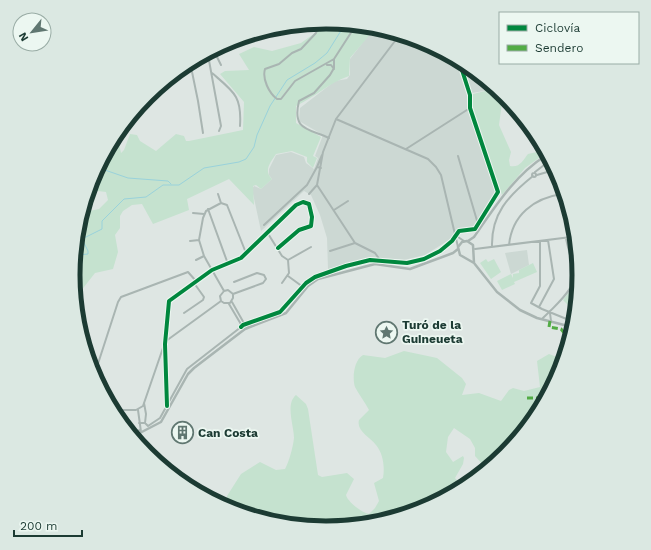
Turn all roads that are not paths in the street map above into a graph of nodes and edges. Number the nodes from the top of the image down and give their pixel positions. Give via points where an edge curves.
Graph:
1 (318, 29) edge
2 (352, 31) edge
3 (396, 39) edge
4 (216, 55) edge
5 (209, 59) edge
6 (334, 59) junction
7 (221, 65) dead end
8 (326, 65) junction
9 (191, 69) edge
10 (334, 70) junction
11 (462, 70) edge
12 (212, 72) junction
13 (470, 108) junction
14 (336, 120) junction
15 (240, 126) dead end
16 (219, 131) dead end
17 (202, 132) dead end
18 (329, 138) junction
19 (406, 149) junction
20 (323, 152) junction
21 (458, 156) dead end
22 (542, 158) edge
23 (545, 165) edge
24 (317, 167) junction
25 (321, 168) junction
26 (548, 171) edge
27 (536, 174) junction
28 (317, 185) junction
29 (218, 194) dead end
30 (309, 194) dead end
31 (558, 195) edge
32 (348, 201) dead end
33 (221, 203) junction
34 (208, 209) junction
35 (334, 210) junction
36 (193, 213) dead end
37 (204, 214) junction
38 (478, 224) junction
39 (264, 225) dead end
40 (267, 232) junction
41 (456, 235) junction
42 (474, 236) junction
43 (566, 238) joint
44 (200, 240) junction
45 (548, 240) junction
46 (190, 241) dead end
47 (464, 241) junction
48 (468, 241) junction
49 (540, 241) junction
50 (355, 243) junction
51 (473, 244) junction
52 (509, 245) junction
53 (311, 247) dead end
54 (492, 247) junction
55 (278, 248) junction
56 (458, 248) junction
57 (475, 249) junction
58 (330, 251) dead end
59 (246, 253) junction
60 (453, 254) junction
61 (460, 255) junction
62 (473, 255) junction
63 (204, 256) junction
64 (466, 258) junction
65 (196, 260) dead end
66 (288, 260) junction
67 (380, 260) junction
68 (474, 263) junction
69 (228, 264) junction
70 (571, 266) edge
71 (212, 270) junction
72 (288, 276) junction
73 (195, 282) junction
74 (234, 282) dead end
75 (282, 283) dead end
76 (571, 284) edge
77 (304, 288) junction
78 (224, 291) junction
79 (233, 294) junction
80 (221, 301) junction
81 (232, 302) junction
82 (229, 304) junction
83 (539, 308) junction
84 (184, 313) dead end
85 (550, 313) junction
86 (546, 316) junction
87 (542, 319) junction
88 (567, 319) edge
89 (549, 321) junction
90 (566, 326) edge
91 (243, 327) junction
92 (165, 344) junction
93 (97, 366) edge
94 (166, 394) junction
95 (172, 396) junction
96 (144, 403) junction
97 (167, 406) junction
98 (120, 410) edge
99 (138, 410) junction
100 (139, 423) junction
101 (145, 423) junction
102 (137, 432) edge
103 (141, 432) junction
104 (138, 434) edge

1 - 8 street via 304,47 279,64 265,69 264,73 271,92 280,99 295,81
2 - 6 street
3 - 14 street
4 - 7 street
5 - 12 street
6 - 8 street
6 - 10 street
8 - 10 street via 331,65
9 - 17 street
10 - 18 street via 314,93 301,99 297,119 301,125
11 - 13 street via 470,95
12 - 15 street via 238,98
12 - 16 street via 221,126
13 - 19 street
13 - 38 street via 498,192
14 - 18 street
14 - 19 street
18 - 20 street
19 - 41 street via 428,159 439,170
20 - 24 street
20 - 25 street
21 - 38 street
22 - 42 street via 523,172
23 - 27 street
24 - 25 street
24 - 39 street via 307,185
25 - 28 street
26 - 27 street
27 - 54 street via 533,173 500,210 494,224
28 - 30 street
28 - 35 street
29 - 33 street
31 - 52 street via 542,198 526,209 514,224
32 - 35 street
33 - 34 street
33 - 59 street via 227,205
34 - 37 street
34 - 69 street
35 - 50 street
36 - 37 street
37 - 44 street
38 - 41 street via 475,228
40 - 55 street
40 - 55 street via 300,203 306,202 310,207 311,226 299,230
40 - 59 street
41 - 47 street
41 - 56 street
41 - 67 street via 440,251 424,259 407,263
42 - 48 street
42 - 51 street
43 - 45 street
43 - 70 street
44 - 46 street
44 - 63 street
45 - 49 street
45 - 83 street via 554,279
47 - 48 street
47 - 56 street
48 - 51 street
49 - 52 street
49 - 83 street via 540,286 530,301
50 - 58 street
50 - 67 street via 375,253
51 - 57 street
52 - 54 street
53 - 66 street
54 - 57 street
55 - 66 street via 282,256
56 - 60 street
56 - 61 street
57 - 62 street
59 - 69 street
60 - 61 street
60 - 77 street via 410,269 384,264 370,265 318,279
61 - 64 street
62 - 64 street
62 - 68 street
63 - 65 street
63 - 71 street
64 - 68 street
66 - 72 street
67 - 77 street via 353,264 312,278
68 - 87 street via 499,295 520,310
69 - 71 street
71 - 73 street
71 - 78 street
72 - 75 street
72 - 77 street
73 - 84 street via 204,297
73 - 92 street via 168,303
73 - 93 street via 188,272 121,298
74 - 79 street via 259,273 266,279 263,283
76 - 85 street
77 - 91 street via 280,312
77 - 91 street via 286,313
78 - 79 street via 228,290
78 - 80 street via 220,296
79 - 81 street
80 - 82 street
80 - 92 street via 167,339
81 - 82 street
81 - 91 street
82 - 91 street
83 - 85 street
85 - 86 street
85 - 88 street
85 - 89 street
86 - 87 street
86 - 89 street
87 - 89 street
89 - 90 street
91 - 95 street via 189,367
91 - 103 street via 239,333 190,371 163,419
92 - 94 street
92 - 96 street
94 - 95 street
94 - 97 street
95 - 97 street
96 - 99 street
96 - 101 street
97 - 101 street via 154,423 148,426
98 - 99 street
99 - 100 street
100 - 101 street
100 - 103 street
102 - 103 street
103 - 104 street

